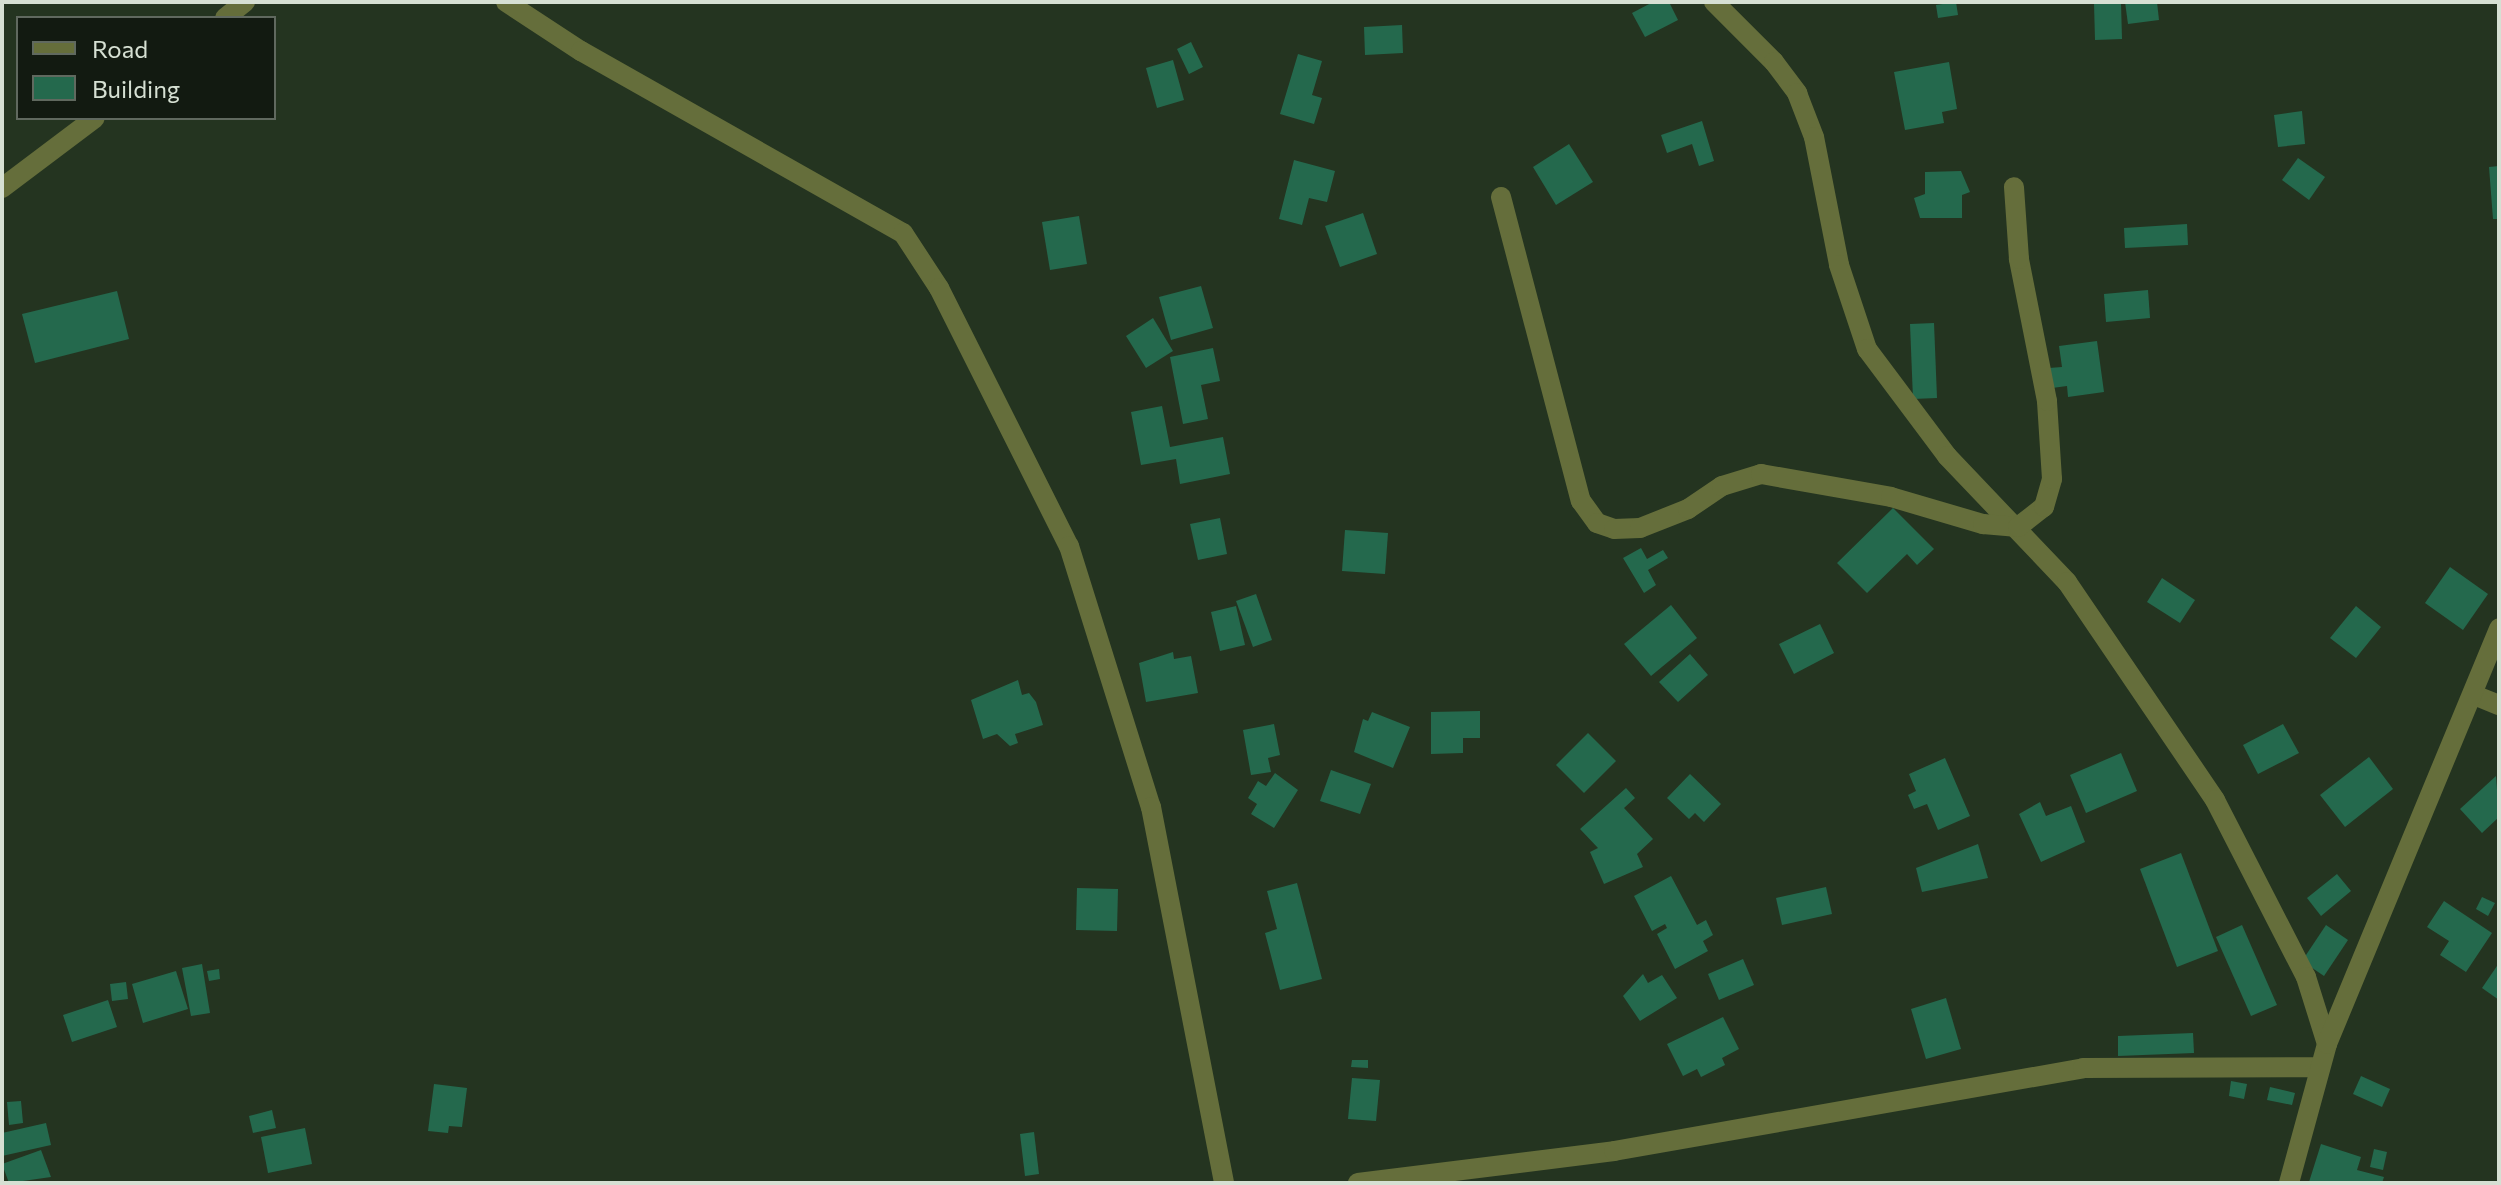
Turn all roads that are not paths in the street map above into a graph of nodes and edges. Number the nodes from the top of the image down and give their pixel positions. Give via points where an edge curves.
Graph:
1 (245, 2) edge
2 (506, 2) edge
3 (1714, 2) edge
4 (228, 16) edge
5 (92, 120) edge
6 (2014, 187) dead end
7 (2, 188) edge
8 (1501, 197) dead end
9 (2018, 527) junction
10 (2499, 628) edge
11 (2474, 695) junction
12 (2499, 705) edge
13 (2327, 1044) junction
14 (2320, 1067) junction
15 (1224, 1183) edge
16 (1358, 1183) edge
17 (2289, 1183) edge

1 - 4 street
2 - 15 street via 581,51 903,233 939,288 1069,546 1151,807
3 - 9 street via 1797,93 1814,137 1839,265 1867,349 1947,456
5 - 7 street
6 - 9 street via 2019,259 2047,401 2052,479 2044,507
8 - 9 street via 1581,501 1597,523 1640,528 1688,509 1722,486 1761,474 1891,497 1983,524
9 - 13 street via 2067,582 2215,800 2306,977
10 - 11 street
11 - 12 street
11 - 13 street
13 - 14 street
14 - 16 street via 2083,1068 1614,1151
14 - 17 street

